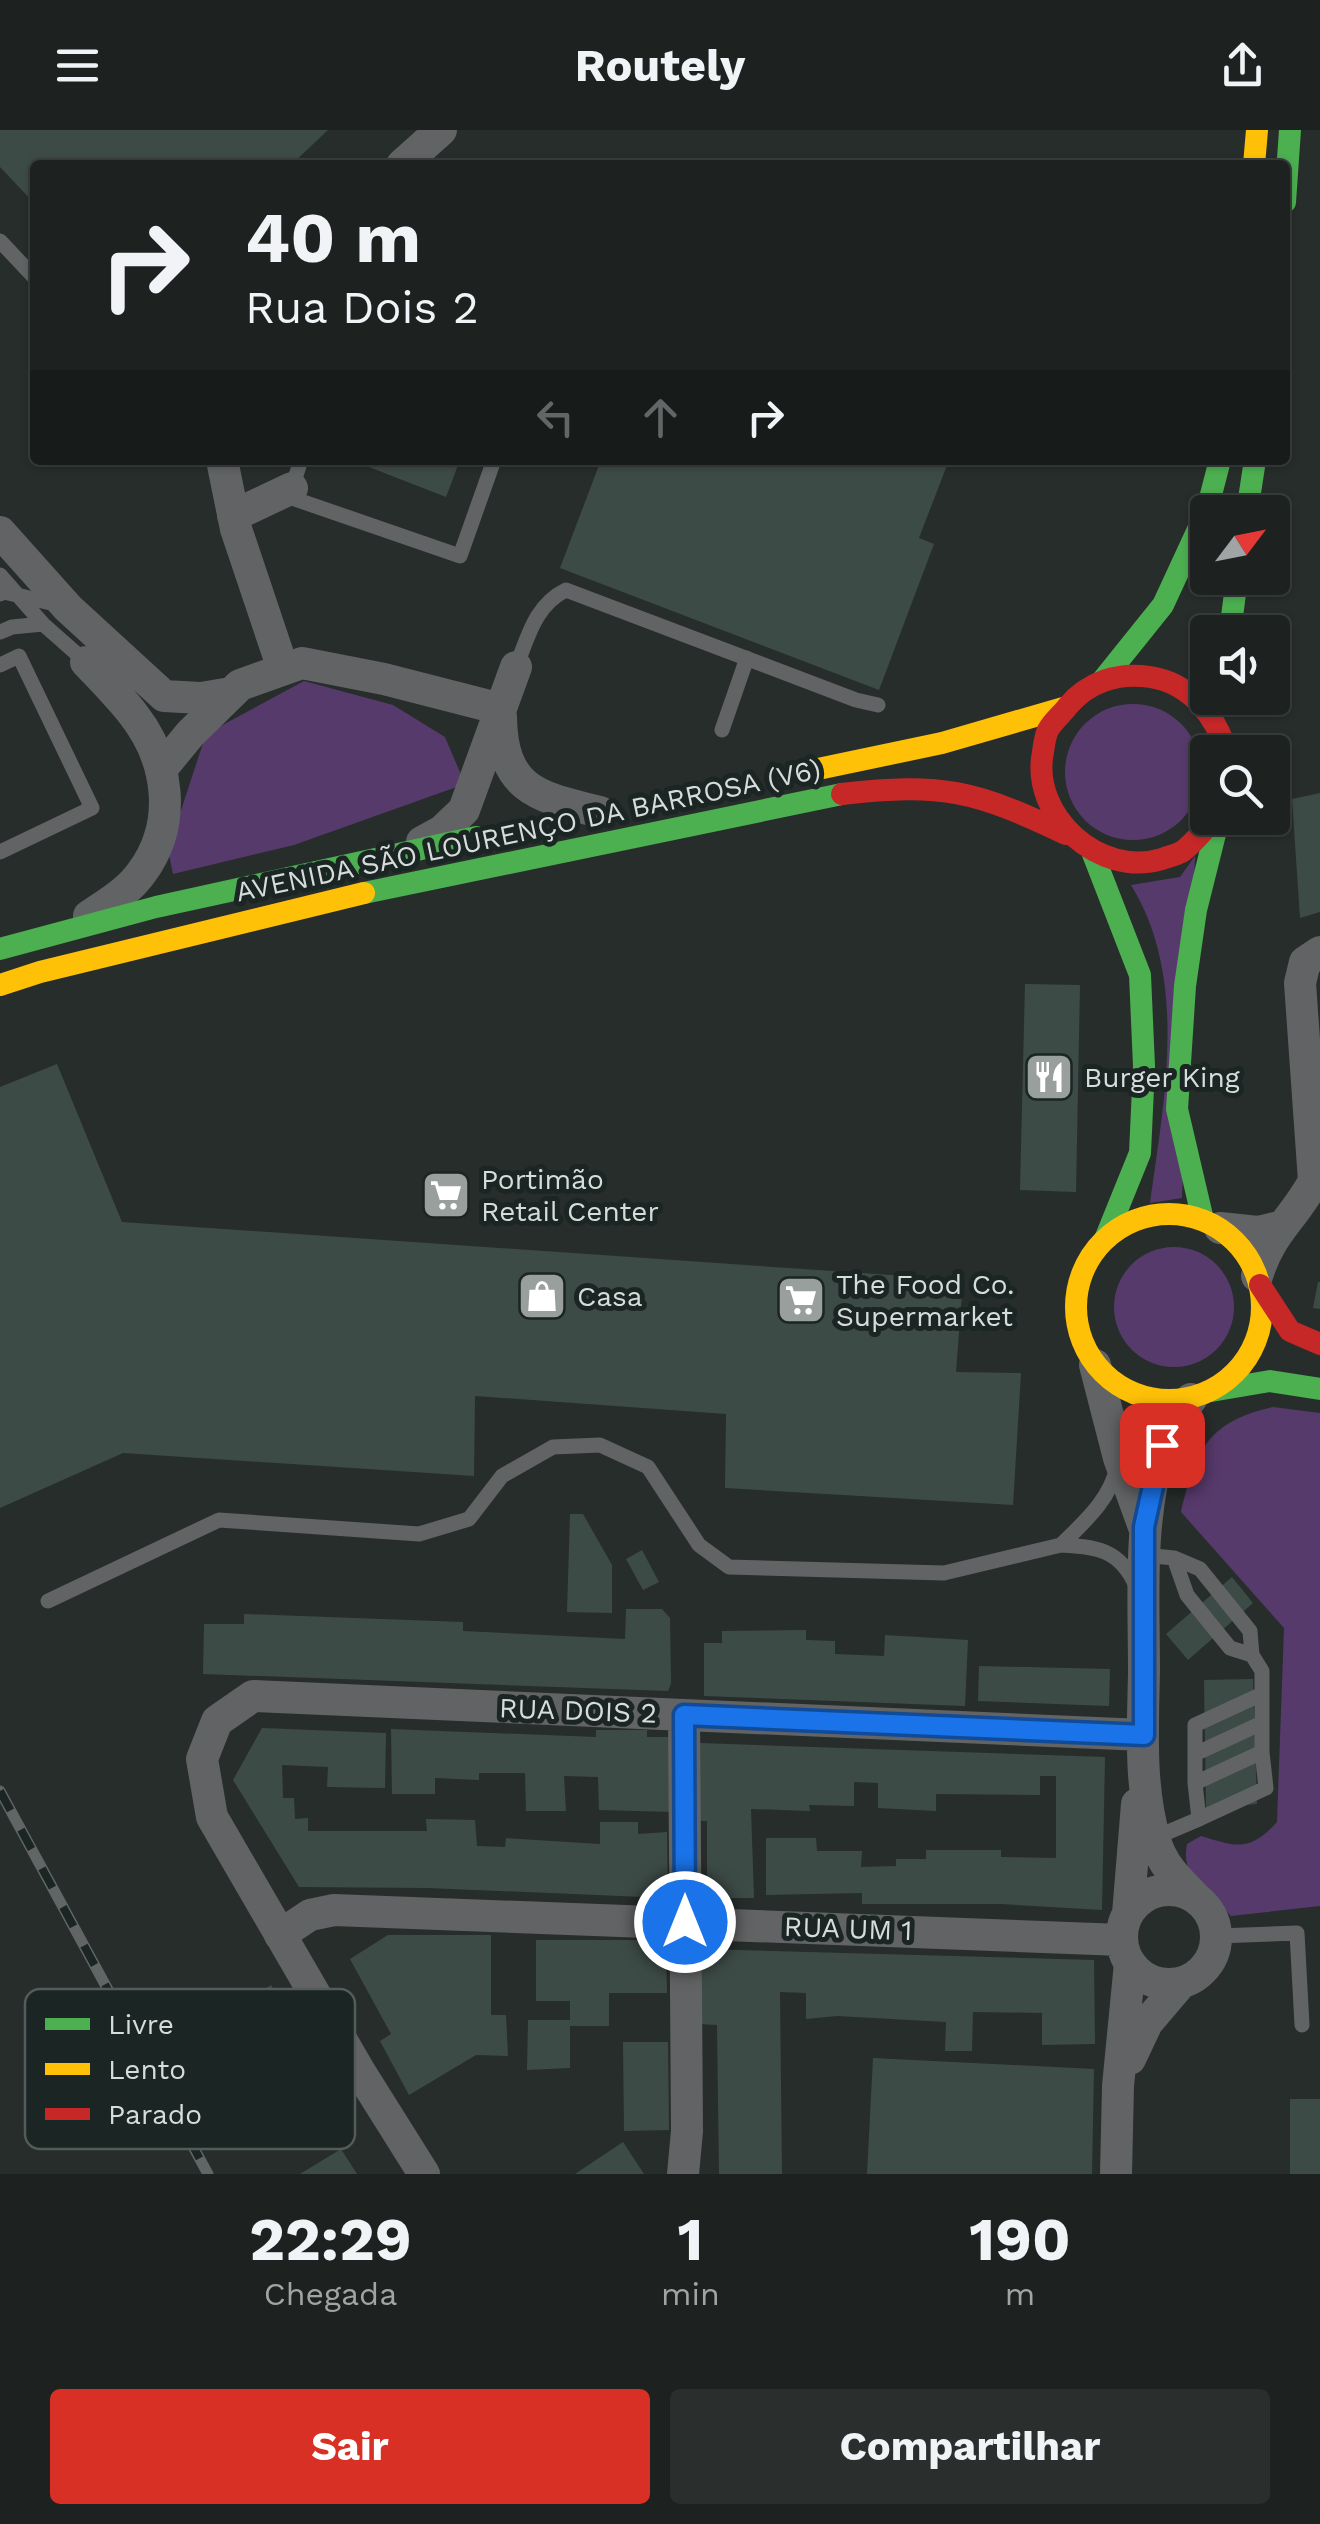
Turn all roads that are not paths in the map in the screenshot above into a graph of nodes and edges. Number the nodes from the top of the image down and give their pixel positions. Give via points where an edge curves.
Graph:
1 (441, 130) edge
2 (1257, 130) edge
3 (1290, 130) edge
4 (408, 160) edge
5 (1254, 160) edge
6 (1288, 160) edge
7 (0, 241) edge
8 (30, 273) edge
9 (223, 465) edge
10 (492, 465) edge
11 (1219, 465) edge
12 (1254, 465) edge
13 (296, 474) edge
14 (1250, 495) edge
15 (233, 516) junction
16 (0, 532) edge
17 (0, 574) edge
18 (0, 594) edge
19 (18, 595) junction
20 (56, 616) junction
21 (0, 632) edge
22 (747, 658) junction
23 (86, 662) joint
24 (0, 664) edge
25 (516, 668) joint
26 (284, 669) junction
27 (1102, 681) junction
28 (231, 693) junction
29 (878, 704) dead end
30 (1063, 708) junction
31 (501, 710) junction
32 (722, 730) dead end
33 (1219, 735) edge
34 (162, 768) junction
35 (796, 773) dead end
36 (608, 810) joint
37 (542, 824) dead end
38 (502, 832) dead end
39 (1066, 834) junction
40 (1200, 835) edge
41 (1213, 835) edge
42 (0, 852) edge
43 (405, 852) junction
44 (1093, 854) junction
45 (70, 929) junction
46 (0, 949) edge
47 (1320, 952) edge
48 (0, 985) edge
49 (1317, 1182) edge
50 (1212, 1224) junction
51 (1279, 1226) junction
52 (1106, 1237) junction
53 (1259, 1281) junction
54 (1320, 1344) edge
55 (1095, 1365) junction
56 (1320, 1388) edge
57 (1201, 1395) junction
58 (1118, 1458) junction
59 (1060, 1545) junction
60 (1154, 1547) junction
61 (48, 1602) dead end
62 (1144, 1603) junction
63 (1252, 1654) junction
64 (1262, 1694) junction
65 (684, 1715) junction
66 (1262, 1723) junction
67 (1144, 1735) junction
68 (1262, 1752) junction
69 (1194, 1754) junction
70 (1195, 1783) junction
71 (1199, 1819) junction
72 (1154, 1838) junction
73 (1199, 1901) junction
74 (685, 1922) junction
75 (280, 1935) junction
76 (1218, 1936) junction
77 (1126, 1939) junction
78 (1181, 1983) junction
79 (313, 1989) edge
80 (1302, 2024) dead end
81 (355, 2059) edge
82 (1118, 2086) junction
83 (424, 2174) edge
84 (684, 2174) edge
85 (1116, 2174) edge

1 - 4 street
2 - 5 main road
3 - 6 main road
7 - 8 lane
9 - 15 street
10 - 13 lane via 460,556 289,498
11 - 27 main road, AVENIDA SÃO LOURENÇO DA BARROSA (V6) via 1163,605
12 - 14 main road
13 - 15 street
15 - 26 street
16 - 20 street
17 - 19 lane
18 - 19 lane
19 - 20 lane
19 - 20 lane
20 - 21 lane
20 - 23 lane
20 - 28 street via 164,696
22 - 25 lane via 566,590 538,612
22 - 29 lane
22 - 32 lane
23 - 34 street via 135,716
24 - 42 lane via 20,656 92,808
25 - 31 street
26 - 28 street
26 - 31 street via 302,663 384,678
27 - 30 main road, AVENIDA SÃO LOURENÇO DA BARROSA (V6)
27 - 33 main road via 1136,675 1174,684 1200,702
28 - 34 street
30 - 35 main road, AVENIDA SÃO LOURENÇO DA BARROSA (V6) via 928,748
30 - 39 main road via 1047,734 1041,773 1047,803
31 - 36 street via 508,761 522,783 542,798
31 - 43 street via 464,810
34 - 45 street via 162,830 144,870 122,894
36 - 37 main road, AVENIDA SÃO LOURENÇO DA BARROSA (V6)
38 - 43 main road, AVENIDA SÃO LOURENÇO DA BARROSA (V6)
39 - 44 main road, AVENIDA SÃO LOURENÇO DA BARROSA (V6)
39 - 48 main road, AVENIDA SÃO LOURENÇO DA BARROSA (V6) via 955,790 901,787 815,797 314,904
40 - 44 main road via 1164,859 1134,864
41 - 50 main road via 1185,986 1177,1109
43 - 45 main road, AVENIDA SÃO LOURENÇO DA BARROSA (V6)
44 - 52 main road via 1140,975 1144,1066 1140,1153
45 - 46 main road, AVENIDA SÃO LOURENÇO DA BARROSA (V6)
47 - 49 street via 1305,962 1300,983
49 - 51 street
50 - 51 street via 1258,1232
50 - 52 main road via 1152,1215
50 - 53 main road via 1241,1248
51 - 53 street
52 - 55 main road via 1082,1270 1076,1296 1076,1322
53 - 54 main road via 1290,1331
53 - 57 main road via 1262,1317 1254,1347 1236,1373
55 - 57 main road via 1138,1396 1164,1401
55 - 58 street
56 - 57 main road via 1270,1382
57 - 60 street via 1172,1421 1162,1445
58 - 59 lane via 1114,1484
58 - 60 street
59 - 61 lane via 944,1574 729,1567 699,1545 648,1467 600,1445 553,1446 502,1476 469,1519 419,1534 218,1520
59 - 62 lane via 1100,1547 1129,1570
60 - 62 street
60 - 63 lane via 1230,1648
60 - 63 lane via 1200,1569 1250,1631
62 - 67 street
63 - 64 lane via 1262,1671
64 - 66 lane
64 - 69 lane via 1195,1725
65 - 67 street, RUA DOIS 2
65 - 74 street
65 - 75 street, RUA DOIS 2 via 253,1696 217,1720 202,1760 212,1817
66 - 68 lane
66 - 69 lane
67 - 72 street
67 - 77 street
68 - 70 lane
68 - 71 lane via 1266,1788
69 - 70 lane
70 - 71 lane
71 - 72 lane
72 - 73 street via 1164,1864
73 - 76 street
73 - 77 street via 1162,1891 1136,1904
74 - 75 street, RUA UM 1 via 334,1910
74 - 77 street, RUA UM 1
74 - 84 street
75 - 79 street
76 - 78 street via 1206,1968
76 - 80 lane via 1297,1934
77 - 78 street via 1146,1978
77 - 82 street
78 - 82 street via 1147,2022
81 - 83 street
82 - 85 street

